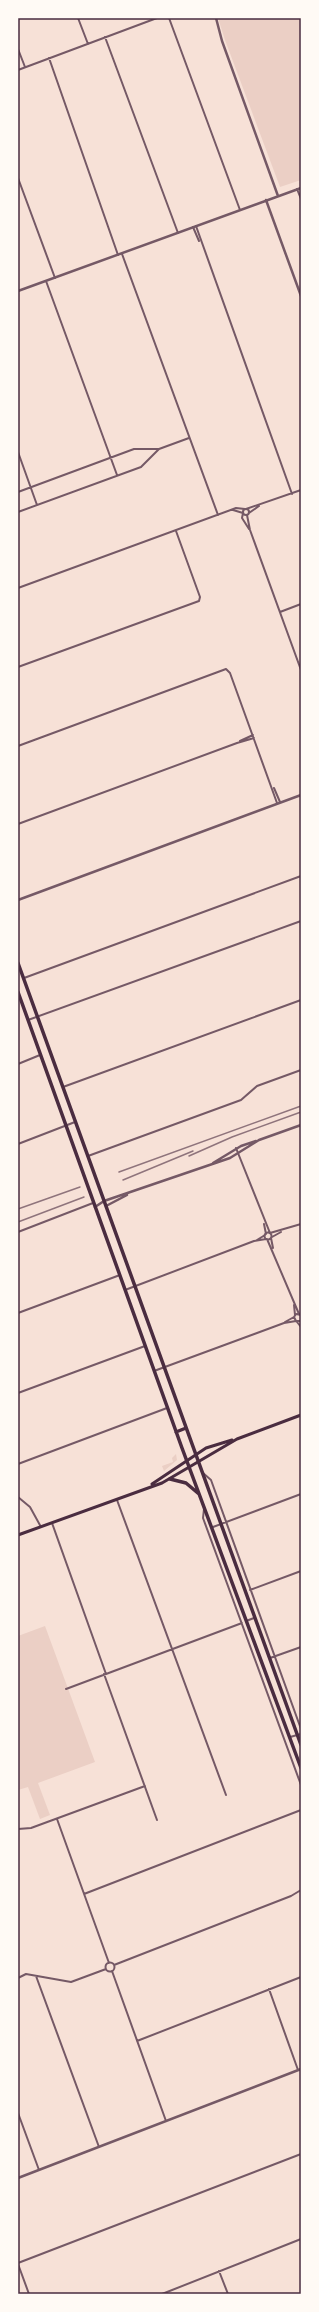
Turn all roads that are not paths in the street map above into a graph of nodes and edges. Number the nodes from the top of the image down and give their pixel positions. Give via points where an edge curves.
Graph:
1 (78, 18) edge
2 (157, 18) edge
3 (169, 18) edge
4 (216, 18) edge
5 (149, 19) edge
6 (105, 37) junction
7 (88, 44) junction
8 (18, 48) edge
9 (50, 58) junction
10 (25, 67) junction
11 (18, 70) edge
12 (18, 178) edge
13 (301, 188) edge
14 (297, 189) junction
15 (278, 196) junction
16 (266, 200) junction
17 (301, 200) edge
18 (240, 210) junction
19 (194, 227) junction
20 (178, 233) junction
21 (122, 253) junction
22 (118, 255) junction
23 (55, 278) junction
24 (46, 281) junction
25 (18, 291) edge
26 (301, 296) edge
27 (189, 438) junction
28 (159, 449) junction
29 (18, 452) edge
30 (110, 458) junction
31 (117, 475) junction
32 (31, 487) junction
33 (301, 490) edge
34 (18, 492) edge
35 (292, 494) junction
36 (37, 504) junction
37 (260, 506) junction
38 (246, 509) junction
39 (232, 510) junction
40 (18, 512) edge
41 (243, 513) junction
42 (248, 514) junction
43 (218, 515) junction
44 (250, 530) junction
45 (176, 531) junction
46 (18, 588) edge
47 (301, 604) edge
48 (280, 612) junction
49 (18, 667) edge
50 (301, 670) edge
51 (253, 735) junction
52 (254, 738) junction
53 (237, 743) junction
54 (18, 746) edge
55 (301, 795) edge
56 (279, 803) junction
57 (18, 824) edge
58 (301, 876) edge
59 (18, 900) edge
60 (301, 921) edge
61 (18, 963) edge
62 (23, 978) junction
63 (18, 992) edge
64 (301, 1000) edge
65 (37, 1017) junction
66 (28, 1020) junction
67 (41, 1055) junction
68 (18, 1064) edge
69 (301, 1070) edge
70 (62, 1087) junction
71 (75, 1122) junction
72 (66, 1125) junction
73 (301, 1125) edge
74 (258, 1140) junction
75 (18, 1144) edge
76 (236, 1148) junction
77 (238, 1154) junction
78 (88, 1156) junction
79 (210, 1164) junction
80 (129, 1194) junction
81 (104, 1201) junction
82 (95, 1204) junction
83 (106, 1206) junction
84 (263, 1220) junction
85 (301, 1224) edge
86 (284, 1230) junction
87 (18, 1232) edge
88 (270, 1233) junction
89 (265, 1234) junction
90 (271, 1237) junction
91 (267, 1239) junction
92 (254, 1241) junction
93 (274, 1251) junction
94 (120, 1275) junction
95 (135, 1286) junction
96 (125, 1290) junction
97 (294, 1304) junction
98 (18, 1313) edge
99 (300, 1314) edge
100 (295, 1316) junction
101 (297, 1321) junction
102 (301, 1321) edge
103 (284, 1323) junction
104 (301, 1328) edge
105 (145, 1346) junction
106 (164, 1367) junction
107 (154, 1370) junction
108 (18, 1393) edge
109 (167, 1408) junction
110 (301, 1415) edge
111 (186, 1428) junction
112 (176, 1432) junction
113 (237, 1439) junction
114 (196, 1454) junction
115 (187, 1460) junction
116 (198, 1461) junction
117 (18, 1464) edge
118 (189, 1467) junction
119 (202, 1472) junction
120 (170, 1479) junction
121 (151, 1485) junction
122 (200, 1494) junction
123 (301, 1494) edge
124 (18, 1497) edge
125 (116, 1499) junction
126 (204, 1504) junction
127 (226, 1522) junction
128 (52, 1523) junction
129 (220, 1524) junction
130 (41, 1527) junction
131 (213, 1527) junction
132 (18, 1535) edge
133 (301, 1571) edge
134 (250, 1590) junction
135 (245, 1591) junction
136 (254, 1618) junction
137 (247, 1621) junction
138 (242, 1623) junction
139 (301, 1647) edge
140 (171, 1649) junction
141 (274, 1657) junction
142 (269, 1658) junction
143 (105, 1674) junction
144 (66, 1689) dead end
145 (301, 1729) edge
146 (299, 1734) edge
147 (290, 1737) junction
148 (301, 1745) edge
149 (301, 1768) edge
150 (301, 1785) edge
151 (145, 1786) junction
152 (226, 1795) dead end
153 (301, 1810) edge
154 (57, 1819) junction
155 (158, 1820) dead end
156 (18, 1829) edge
157 (301, 1890) edge
158 (84, 1894) junction
159 (108, 1963) junction
160 (114, 1965) junction
161 (106, 1969) junction
162 (112, 1971) junction
163 (36, 1976) junction
164 (301, 1977) edge
165 (18, 1978) edge
166 (269, 1989) junction
167 (137, 2041) junction
168 (299, 2070) edge
169 (18, 2113) edge
170 (166, 2121) junction
171 (99, 2146) junction
172 (301, 2154) edge
173 (39, 2170) junction
174 (18, 2178) edge
175 (301, 2239) edge
176 (18, 2264) edge
177 (220, 2271) junction
178 (29, 2294) edge
179 (162, 2294) edge
180 (228, 2294) edge

1 - 7 street
2 - 5 street
3 - 18 street
4 - 15 street
5 - 6 street
6 - 7 street
6 - 20 street
7 - 9 street
8 - 10 street
9 - 10 street
9 - 22 street
10 - 11 street
12 - 23 street
13 - 14 street
14 - 15 street
14 - 17 street
15 - 16 street
16 - 18 street
16 - 26 street
18 - 19 street
19 - 20 street
19 - 35 street
20 - 21 street
21 - 22 street
21 - 27 street
22 - 23 street
23 - 24 street
24 - 25 street
24 - 30 street
27 - 28 street
27 - 43 street
28 - 30 street via 138,449
28 - 31 street via 145,465
29 - 32 street
30 - 31 street
30 - 32 street
31 - 36 street
32 - 34 street
32 - 36 street
33 - 35 street
35 - 37 street
36 - 40 street
37 - 38 street
37 - 42 street
38 - 39 street via 238,507
38 - 41 street
38 - 42 street
39 - 41 street
39 - 43 street
41 - 42 street
41 - 44 street via 242,518
42 - 44 street
43 - 45 street
44 - 48 street
45 - 46 street
45 - 49 street via 199,600
47 - 48 street
48 - 50 street
51 - 52 street
51 - 53 street
51 - 54 street via 228,670 223,669
52 - 53 street
52 - 56 street
53 - 57 street
55 - 56 street
56 - 59 street
58 - 62 street
60 - 65 street
61 - 62 highway
62 - 65 highway
63 - 66 highway
64 - 70 street
65 - 66 street
65 - 70 highway
66 - 67 highway
67 - 68 street
67 - 72 highway
69 - 78 street via 255,1087 241,1100
70 - 71 highway
71 - 72 street
71 - 78 highway
72 - 75 street
72 - 82 highway
73 - 74 street
74 - 76 street
74 - 77 street
76 - 77 street
76 - 79 street
77 - 79 street
77 - 84 street
78 - 81 highway
79 - 80 street
80 - 81 street
80 - 83 street
81 - 82 street
81 - 83 highway
82 - 87 street
82 - 94 highway
83 - 95 highway
84 - 88 street
84 - 89 street
85 - 86 street
86 - 88 street
86 - 90 street
88 - 89 street
88 - 90 street
89 - 91 street
89 - 92 street
90 - 91 street
90 - 93 street
91 - 92 street
91 - 93 street
92 - 95 street
93 - 97 street
94 - 96 highway
94 - 98 street
95 - 96 street
95 - 106 highway
96 - 105 highway
97 - 99 street
97 - 100 street
99 - 100 street
100 - 101 street
100 - 103 street
101 - 102 street
101 - 103 street
101 - 104 street
103 - 106 street
105 - 107 highway
105 - 108 street
106 - 107 street
106 - 111 highway
107 - 109 highway
109 - 112 highway
109 - 117 street
110 - 113 main road
111 - 112 highway
111 - 114 highway
112 - 115 highway
113 - 114 main road via 206,1448
113 - 116 main road
114 - 115 main road
114 - 116 highway
115 - 118 highway
115 - 121 main road
116 - 118 main road
116 - 119 highway
118 - 120 main road
118 - 122 highway
119 - 127 street via 211,1480
119 - 129 highway
120 - 121 main road
120 - 122 highway via 186,1483
121 - 125 main road
122 - 126 highway
123 - 127 street
124 - 130 street via 30,1507
125 - 128 main road
125 - 140 street
126 - 131 highway
126 - 138 street via 203,1518
127 - 129 street
127 - 134 street
128 - 130 main road
128 - 143 street
129 - 131 street
129 - 135 highway
130 - 132 main road
131 - 137 highway
133 - 134 street
134 - 135 street
134 - 141 street
135 - 136 highway
136 - 137 street
136 - 142 highway
137 - 138 street
137 - 147 highway
138 - 140 street
138 - 150 street
139 - 141 street
140 - 143 street
140 - 152 street
141 - 142 street
141 - 145 street
142 - 146 highway
143 - 144 street
143 - 151 street
146 - 147 street
146 - 148 highway
147 - 149 highway
151 - 154 street
151 - 155 street
153 - 158 street
154 - 156 street via 31,1828
154 - 158 street
157 - 160 street
158 - 159 street
159 - 160 street
159 - 161 street
160 - 162 street
161 - 162 street
161 - 163 street via 71,1982
162 - 167 street
163 - 165 street via 26,1974
163 - 171 street
164 - 166 street
166 - 167 street
166 - 168 street
167 - 170 street
168 - 170 street
169 - 173 street
170 - 171 street
171 - 173 street
172 - 176 street
173 - 174 street
175 - 177 street
176 - 178 street
177 - 179 street
177 - 180 street

